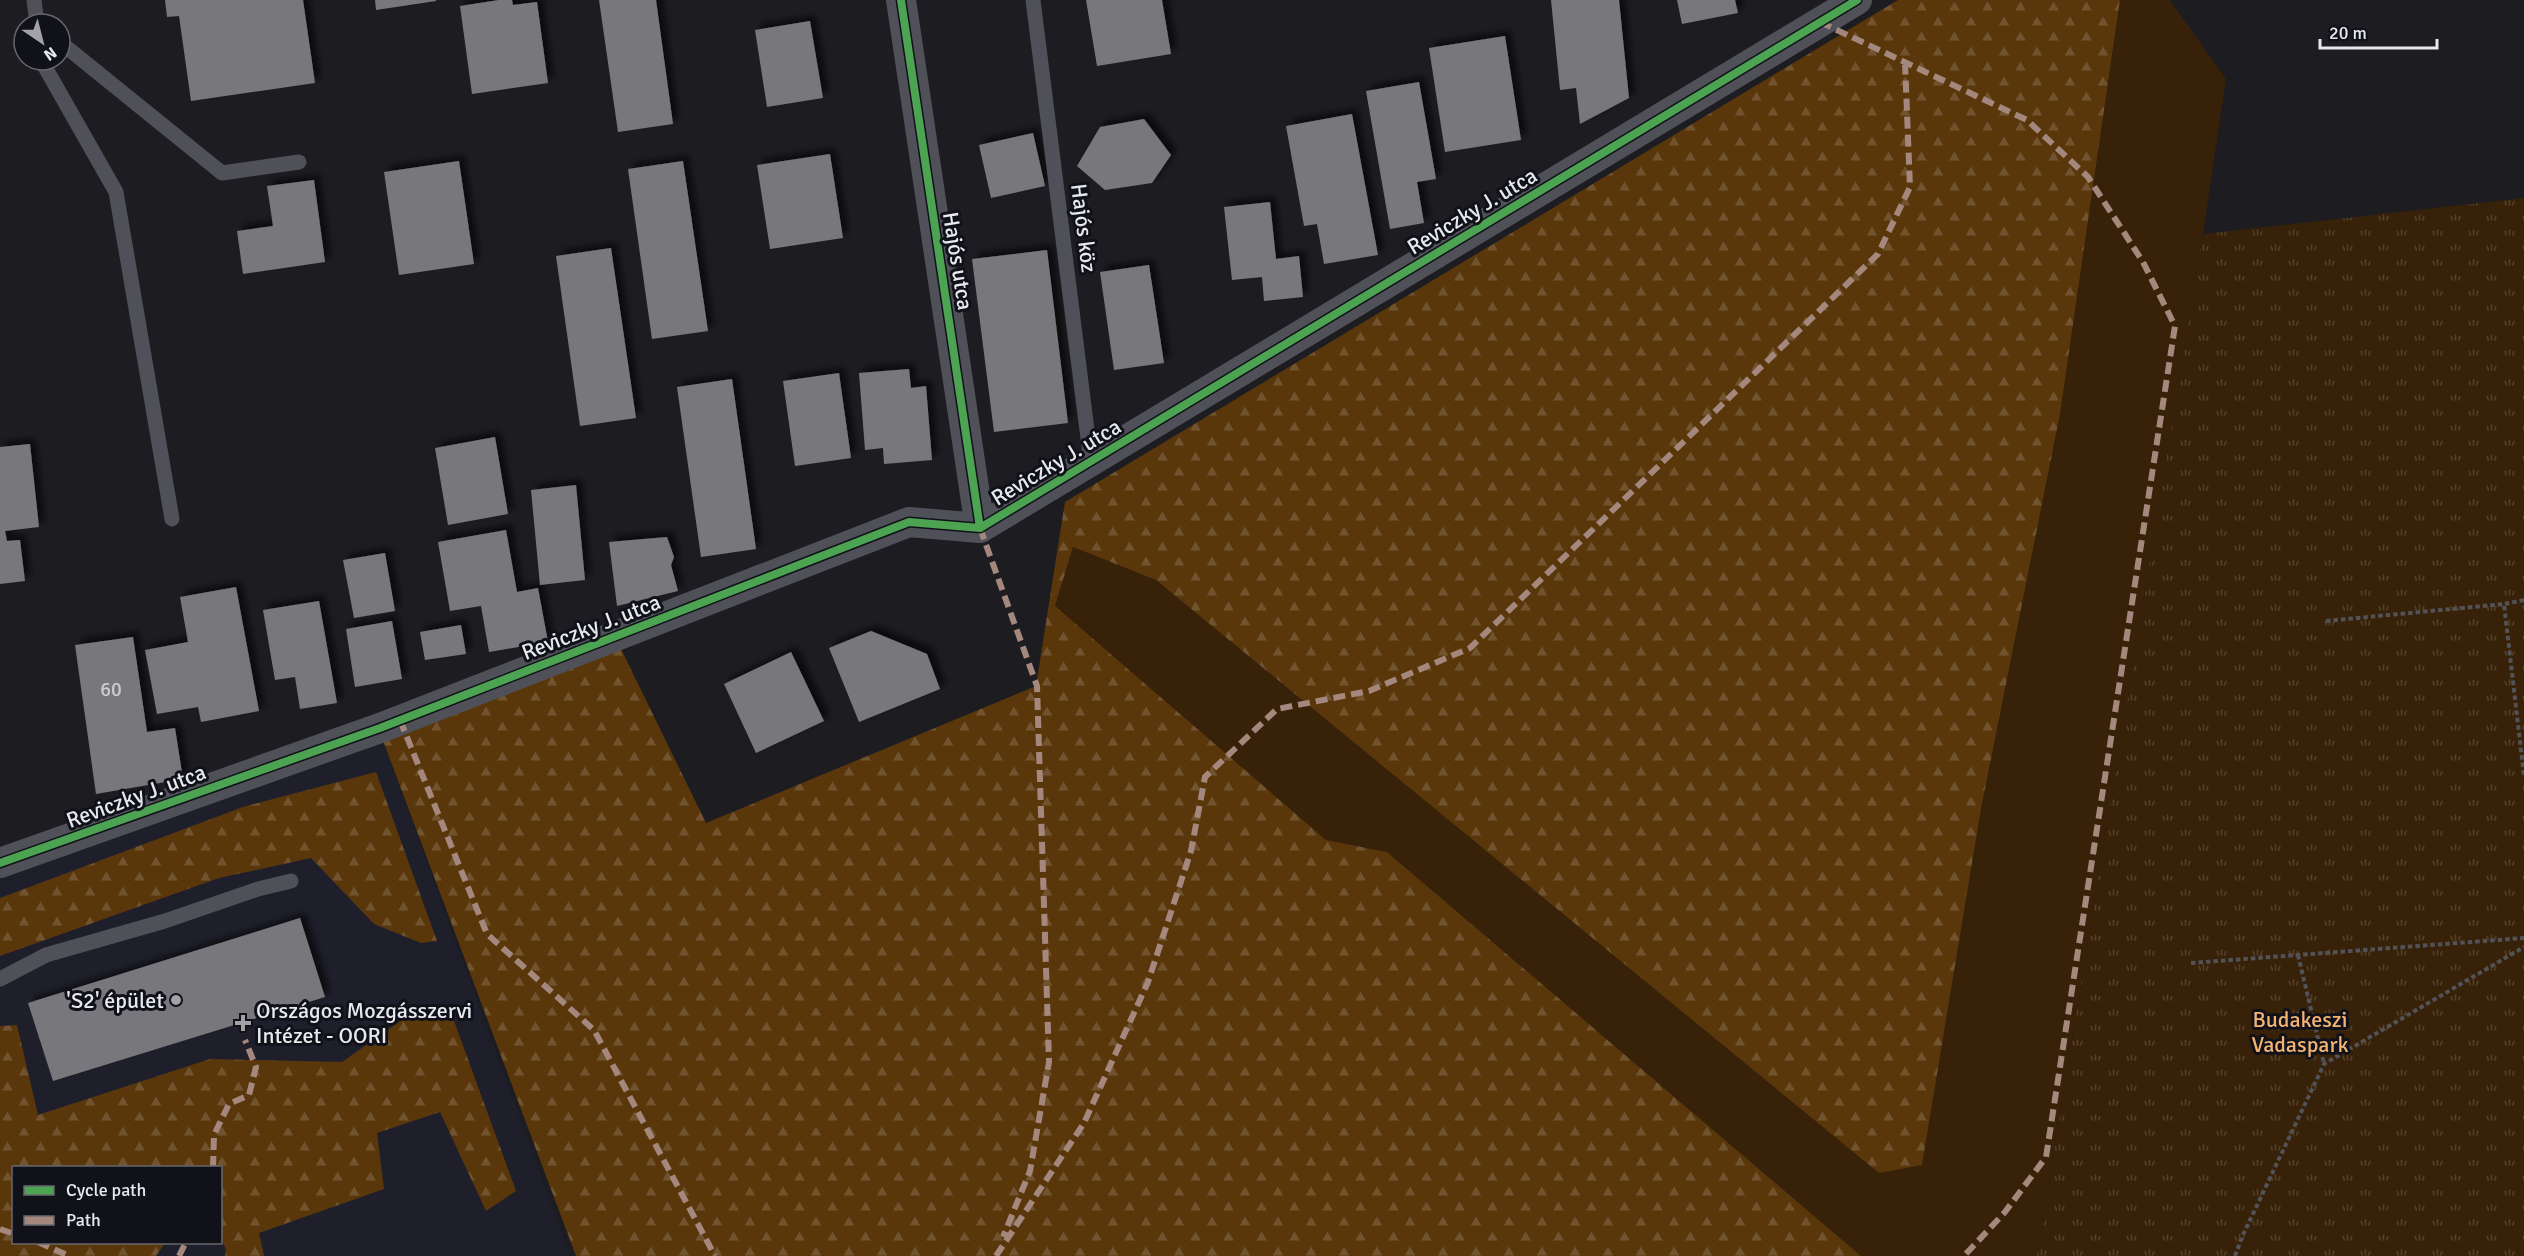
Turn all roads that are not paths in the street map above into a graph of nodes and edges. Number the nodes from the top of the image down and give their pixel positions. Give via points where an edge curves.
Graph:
1 (900, 0) edge
2 (1033, 0) edge
3 (1857, 0) edge
4 (72, 52) edge
5 (48, 72) edge
6 (299, 162) dead end
7 (1091, 462) junction
8 (172, 519) dead end
9 (980, 528) junction
10 (0, 863) edge
11 (291, 881) dead end
12 (0, 979) edge

1 - 9 street, Hajós utca
2 - 7 lane, Hajós köz
3 - 7 street, Reviczky J. utca
4 - 6 lane via 222,173
5 - 8 lane via 116,192
7 - 9 street, Reviczky J. utca
9 - 10 street, Reviczky J. utca via 909,522 400,720
11 - 12 lane via 46,955

